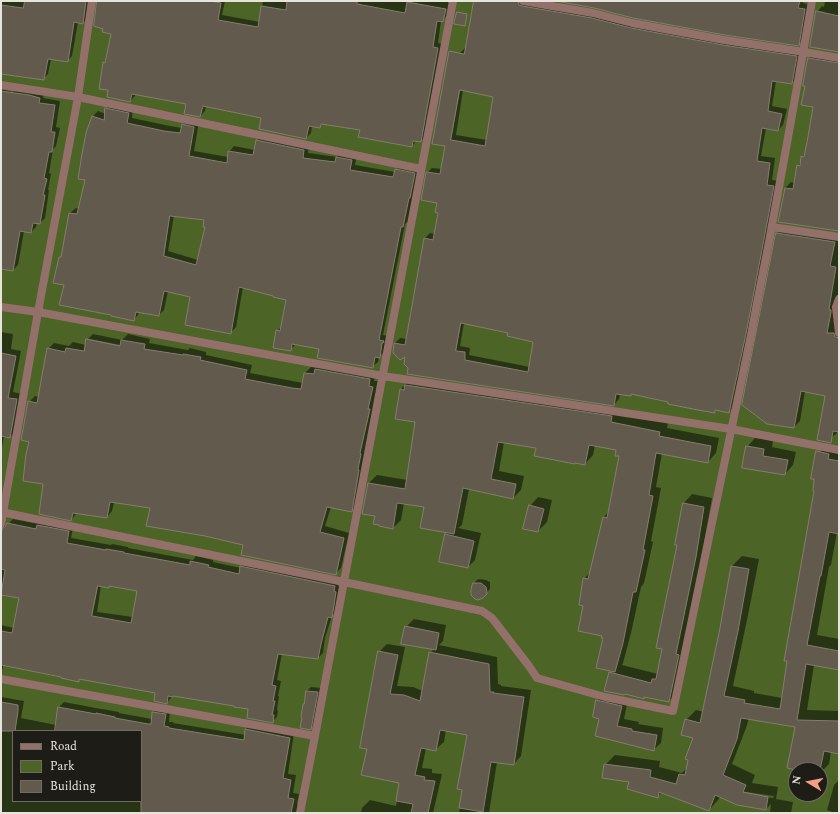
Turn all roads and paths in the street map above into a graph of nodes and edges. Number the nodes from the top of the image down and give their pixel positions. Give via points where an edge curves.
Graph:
1 (92, 1) edge
2 (451, 1) edge
3 (523, 1) edge
4 (812, 1) edge
5 (804, 52) junction
6 (839, 58) edge
7 (1, 85) edge
8 (78, 97) junction
9 (421, 169) junction
10 (772, 227) junction
11 (839, 237) edge
12 (839, 299) edge
13 (1, 307) edge
14 (38, 312) junction
15 (839, 333) edge
16 (382, 376) junction
17 (731, 429) junction
18 (839, 450) edge
19 (2, 512) edge
20 (1, 524) edge
21 (344, 582) junction
22 (1, 679) edge
23 (315, 736) junction
24 (300, 813) edge

1 - 8 street
2 - 9 street
3 - 5 street via 724,40
4 - 5 street
5 - 6 street
5 - 10 street
7 - 8 street
8 - 9 street
8 - 14 street
9 - 16 street
10 - 11 street
10 - 17 street
12 - 15 street via 836,306
13 - 14 street
14 - 16 street
14 - 19 street
16 - 17 street
16 - 21 street
17 - 18 street
17 - 21 street via 673,711 605,697 537,678 492,618 482,611
19 - 20 street
19 - 21 street
21 - 23 street
22 - 23 street
23 - 24 street

